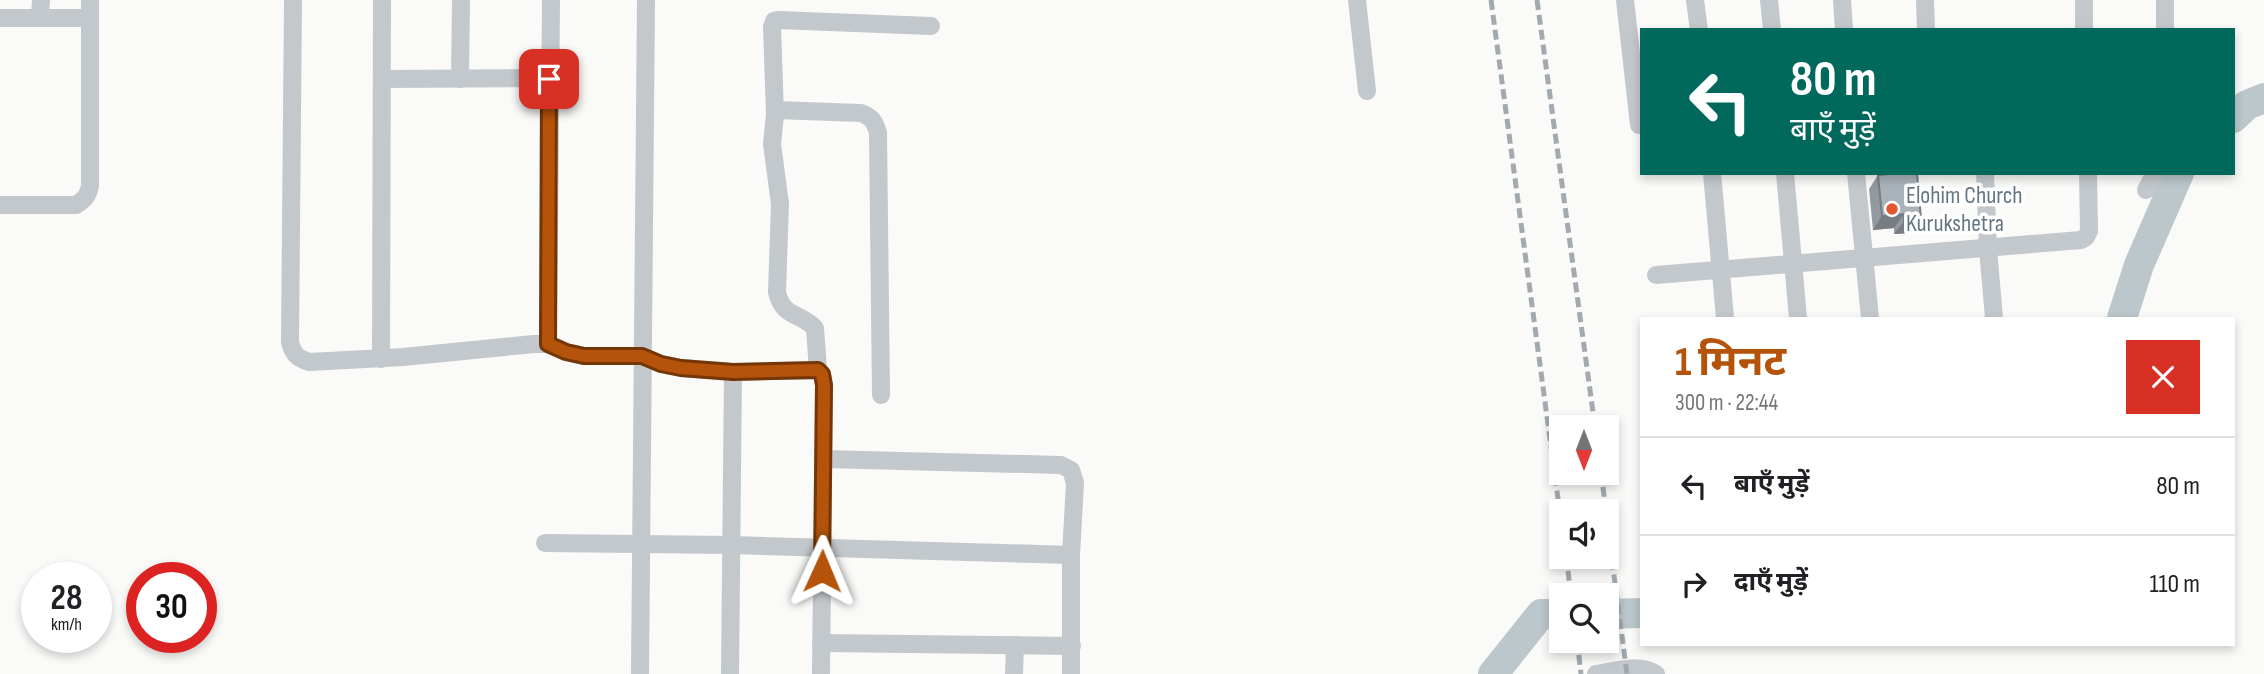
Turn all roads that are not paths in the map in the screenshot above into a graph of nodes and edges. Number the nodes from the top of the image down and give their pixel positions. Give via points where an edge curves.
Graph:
1 (293, 0) edge
2 (382, 0) edge
3 (461, 0) edge
4 (551, 0) edge
5 (646, 0) edge
6 (1357, 0) edge
7 (1625, 0) edge
8 (1695, 0) edge
9 (1769, 0) edge
10 (1842, 0) edge
11 (1925, 0) edge
12 (2084, 0) edge
13 (2165, 0) edge
14 (40, 9) edge
15 (90, 9) edge
16 (0, 19) edge
17 (931, 26) dead end
18 (1699, 28) edge
19 (1772, 28) edge
20 (1844, 28) edge
21 (1926, 28) edge
22 (2084, 28) edge
23 (2165, 28) edge
24 (382, 79) junction
25 (460, 79) junction
26 (549, 79) junction
27 (1638, 83) edge
28 (1367, 91) dead end
29 (775, 110) junction
30 (1639, 125) dead end
31 (1712, 175) edge
32 (1786, 175) edge
33 (1856, 175) edge
34 (1985, 175) edge
35 (2088, 175) edge
36 (2154, 175) edge
37 (2146, 190) dead end
38 (0, 205) edge
39 (1988, 249) junction
40 (1863, 258) junction
41 (1794, 264) junction
42 (1720, 270) junction
43 (1656, 275) dead end
44 (1725, 317) edge
45 (1798, 317) edge
46 (1870, 317) edge
47 (1994, 317) edge
48 (548, 344) junction
49 (642, 356) junction
50 (381, 359) junction
51 (818, 370) junction
52 (733, 372) junction
53 (881, 395) dead end
54 (824, 459) junction
55 (545, 543) dead end
56 (641, 544) junction
57 (732, 545) junction
58 (823, 547) junction
59 (1071, 555) junction
60 (821, 643) junction
61 (1015, 646) junction
62 (1072, 646) junction
63 (640, 674) edge
64 (730, 674) edge
65 (821, 674) edge
66 (1014, 674) edge
67 (1071, 674) edge
68 (1597, 674) edge
69 (1656, 674) edge

1 - 50 street via 290,342 293,353 309,362
2 - 24 street
3 - 25 street
4 - 26 street
5 - 49 street
6 - 28 street
7 - 27 street
8 - 18 street
9 - 19 street
10 - 20 street
11 - 21 street
12 - 22 street
13 - 23 street
14 - 15 street
14 - 16 street
15 - 38 street via 88,194 76,205
17 - 29 street via 774,21
24 - 25 street
24 - 50 street
25 - 26 street
26 - 48 street
27 - 30 street
29 - 51 street via 772,144 780,204 777,292 785,310 815,328
29 - 53 street via 861,113 875,123
31 - 42 street
32 - 41 street
33 - 40 street
34 - 39 street
35 - 39 street via 2090,223 2086,237
36 - 37 street
39 - 40 street
39 - 47 street
40 - 41 street
40 - 46 street
41 - 42 street
41 - 45 street
42 - 43 street
42 - 44 street
48 - 49 street via 584,356
48 - 50 street
49 - 52 street via 681,368
49 - 56 street
51 - 52 street
51 - 54 street via 824,379
52 - 57 street
54 - 58 street
54 - 59 street via 1066,466 1074,474
55 - 56 street
56 - 57 street
56 - 63 street
57 - 58 street
57 - 64 street
58 - 59 street
58 - 60 street
59 - 62 street
60 - 61 street
60 - 65 street
61 - 62 street
61 - 66 street
62 - 67 street
68 - 69 street via 1637,668

